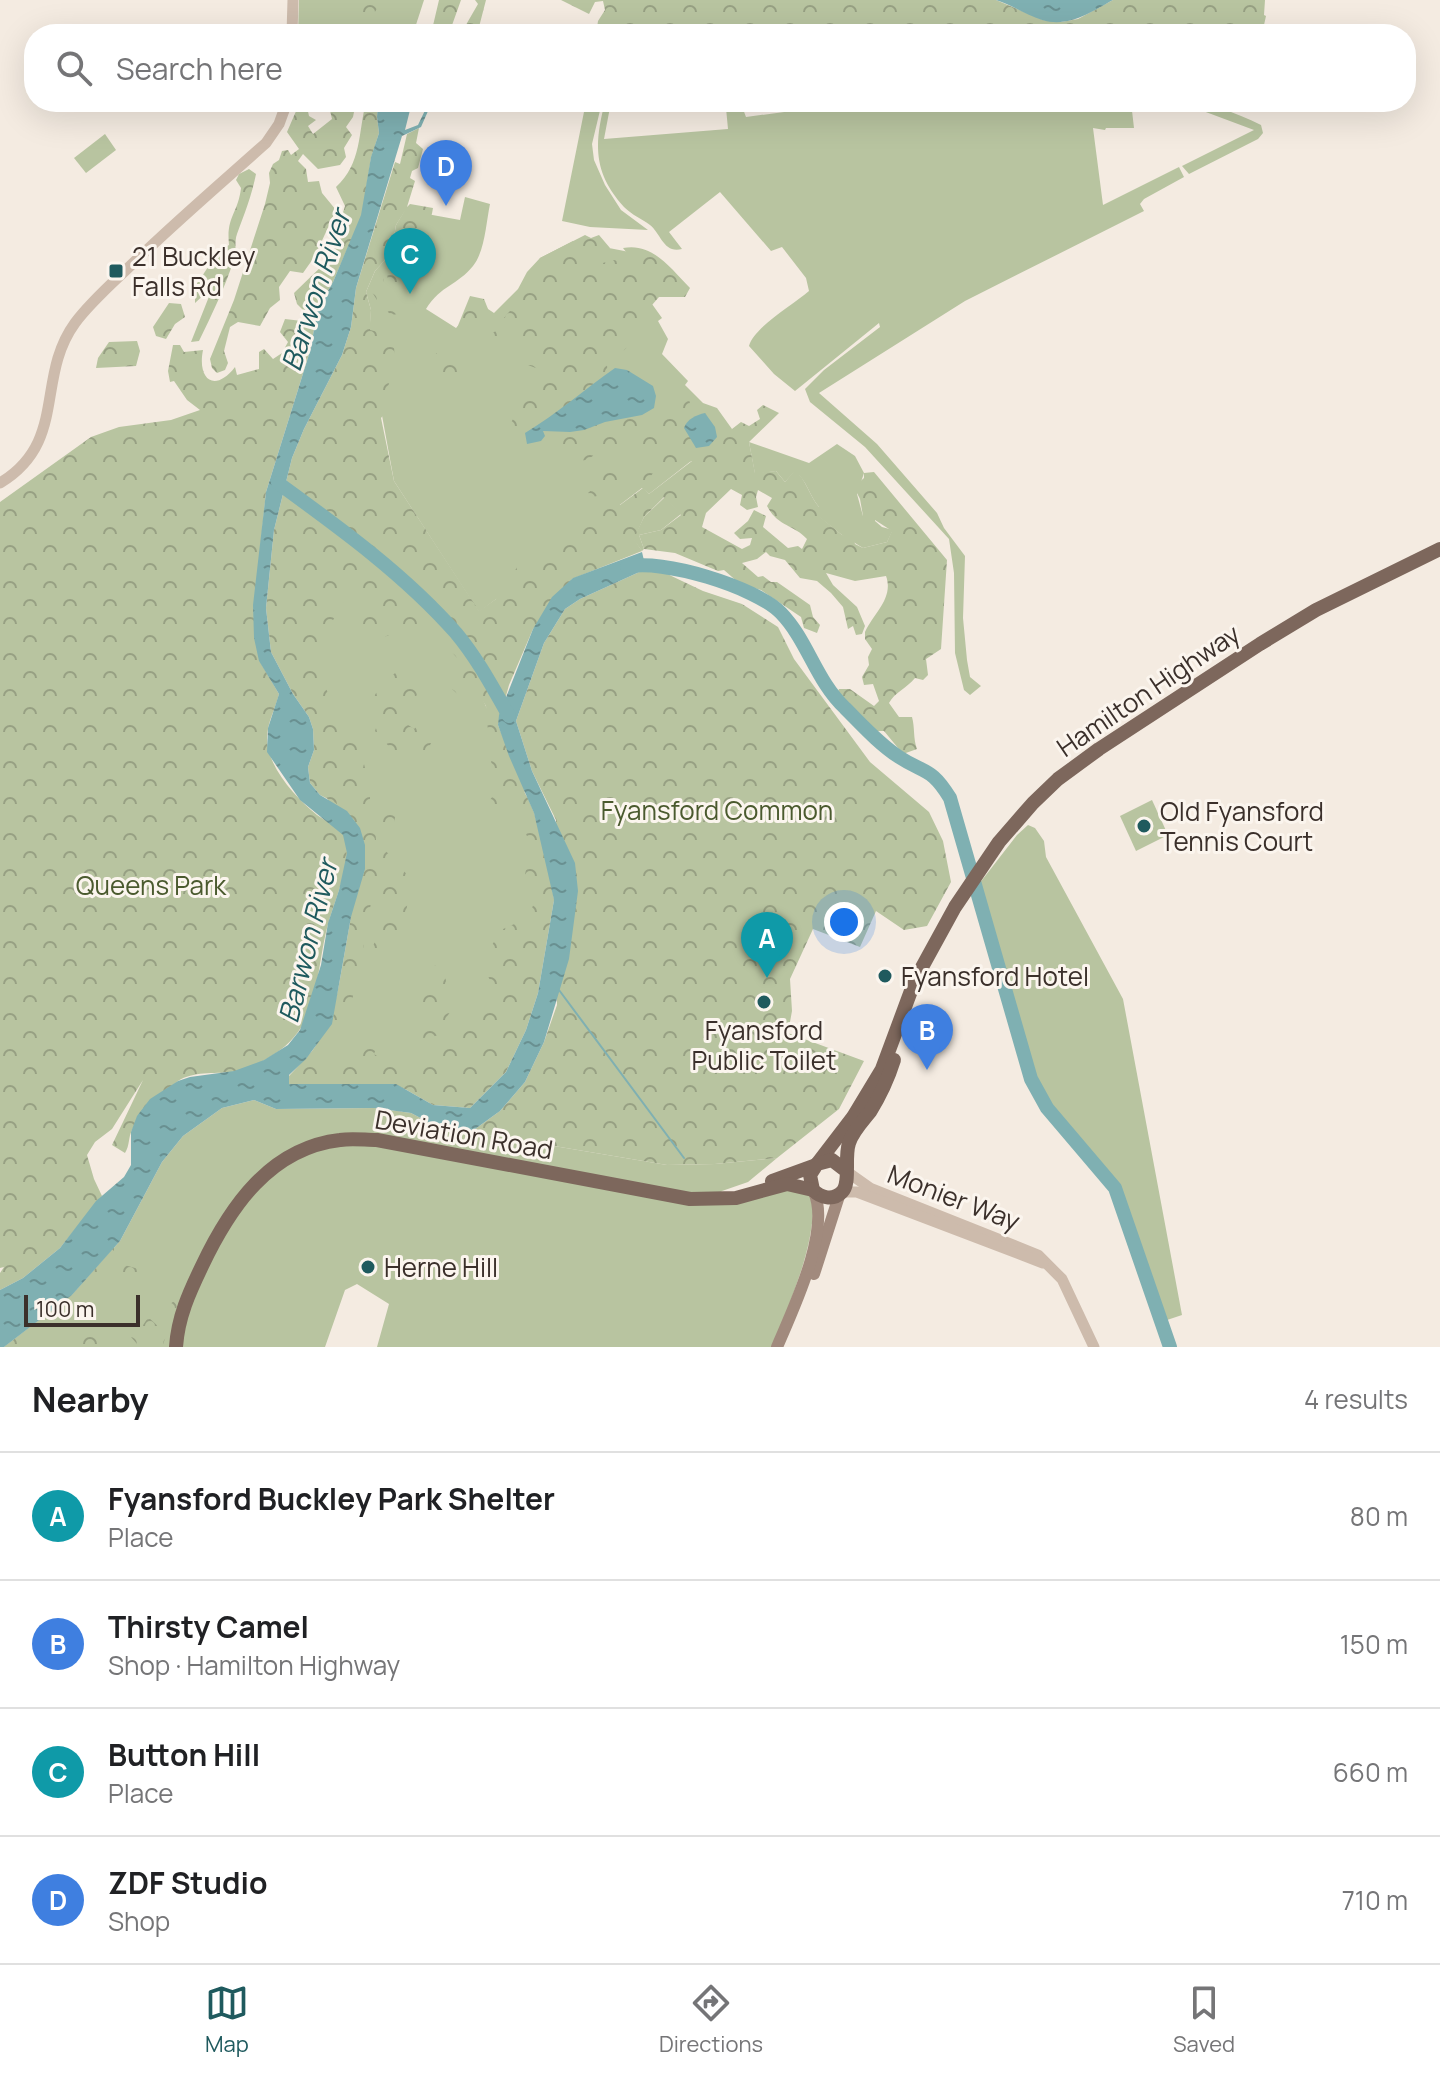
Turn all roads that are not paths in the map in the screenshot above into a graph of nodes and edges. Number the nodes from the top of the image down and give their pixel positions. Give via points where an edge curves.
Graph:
1 (293, 0) edge
2 (292, 24) edge
3 (283, 112) edge
4 (0, 483) edge
5 (1440, 549) edge
6 (888, 1066) junction
7 (816, 1165) junction
8 (845, 1170) junction
9 (814, 1191) junction
10 (841, 1193) junction
11 (715, 1198) junction
12 (962, 1228) junction
13 (176, 1347) edge
14 (777, 1347) edge
15 (786, 1347) edge
16 (1094, 1347) edge

1 - 2 street
3 - 4 street via 266,143 75,322 55,364 44,432 21,467
5 - 6 main road, Hamilton Highway via 1298,620 1058,779 999,842 967,886 925,966
6 - 7 main road, Hamilton Highway
6 - 8 main road, Hamilton Highway via 877,1100 852,1136
7 - 8 main road via 832,1160
7 - 9 main road via 810,1177
7 - 11 main road, Deviation Road
8 - 10 main road via 847,1183
8 - 12 street, Monier Way via 864,1185
9 - 10 main road via 827,1198
9 - 11 main road, Deviation Road via 784,1185 743,1197
9 - 14 main road via 818,1236
10 - 12 street, Monier Way via 858,1192
10 - 15 main road
11 - 13 main road, Deviation Road via 665,1196 377,1140 341,1139 273,1166 240,1199 184,1303
12 - 16 street, Monier Way via 1047,1264 1065,1284

